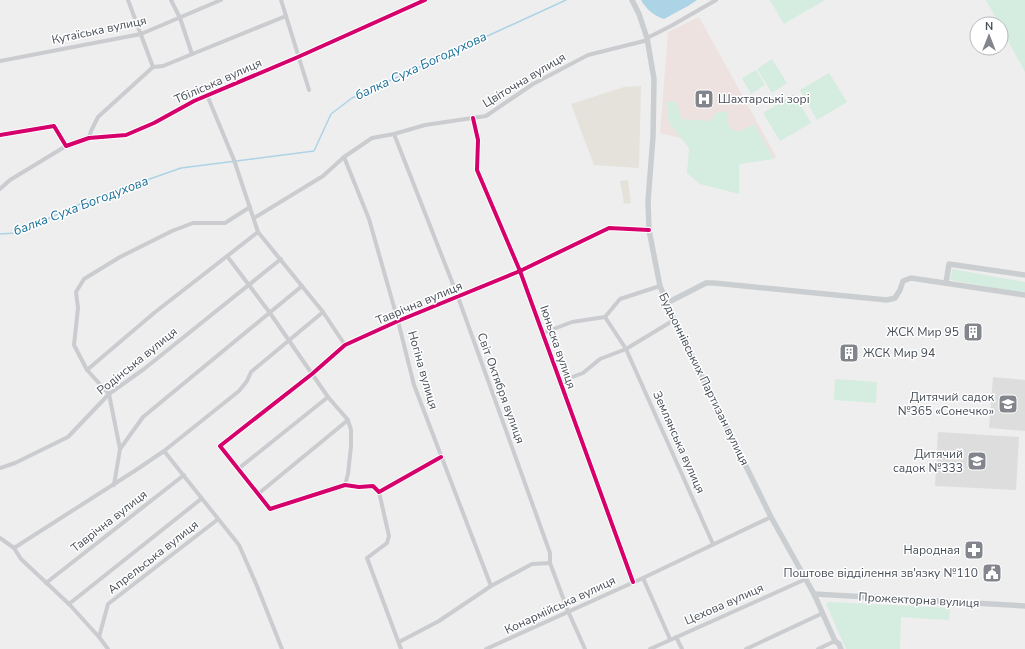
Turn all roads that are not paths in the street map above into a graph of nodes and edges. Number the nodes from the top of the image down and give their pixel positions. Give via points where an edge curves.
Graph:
1 (128, 0) edge
2 (171, 0) edge
3 (221, 0) edge
4 (281, 0) edge
5 (425, 0) edge
6 (632, 0) edge
7 (716, 0) edge
8 (286, 16) junction
9 (180, 18) junction
10 (141, 34) junction
11 (648, 39) junction
12 (192, 54) junction
13 (298, 57) junction
14 (0, 61) edge
15 (153, 67) junction
16 (309, 90) dead end
17 (207, 95) junction
18 (473, 118) junction
19 (394, 134) junction
20 (0, 135) edge
21 (89, 138) junction
22 (66, 146) junction
23 (344, 157) junction
24 (0, 189) edge
25 (250, 206) junction
26 (254, 218) junction
27 (649, 230) junction
28 (258, 232) junction
29 (227, 256) junction
30 (281, 259) junction
31 (520, 271) junction
32 (1025, 275) edge
33 (946, 283) junction
34 (249, 285) junction
35 (302, 286) junction
36 (660, 286) junction
37 (1025, 295) edge
38 (458, 297) junction
39 (667, 303) junction
40 (323, 312) junction
41 (270, 313) junction
42 (605, 317) junction
43 (674, 320) junction
44 (398, 321) junction
45 (543, 333) junction
46 (289, 340) junction
47 (345, 345) junction
48 (626, 349) junction
49 (87, 370) junction
50 (312, 374) junction
51 (559, 382) junction
52 (109, 394) junction
53 (328, 397) junction
54 (348, 420) junction
55 (120, 449) junction
56 (164, 451) junction
57 (441, 457) junction
58 (0, 468) edge
59 (238, 469) junction
60 (184, 475) junction
61 (114, 484) junction
62 (345, 485) junction
63 (379, 492) junction
64 (258, 494) junction
65 (201, 499) junction
66 (771, 517) junction
67 (217, 520) junction
68 (0, 538) edge
69 (713, 544) junction
70 (14, 548) junction
71 (550, 563) junction
72 (643, 578) junction
73 (806, 579) junction
74 (633, 582) junction
75 (46, 583) junction
76 (491, 586) junction
77 (814, 594) junction
78 (68, 604) junction
79 (1025, 606) edge
80 (568, 611) junction
81 (823, 614) junction
82 (99, 637) junction
83 (676, 637) junction
84 (670, 639) junction
85 (835, 641) junction
86 (399, 642) junction
87 (108, 649) edge
88 (282, 649) edge
89 (402, 649) edge
90 (486, 649) edge
91 (585, 649) edge
92 (650, 649) edge
93 (682, 649) edge
94 (746, 649) edge
95 (818, 649) edge
96 (841, 649) edge

1 - 10 street
2 - 9 street
3 - 9 street, Кутаїська вулиця
4 - 8 street
5 - 13 street, Тбіліська вулиця
6 - 11 main road, Будьоннівських Партизан вулиця
7 - 11 street, Цвiточна вулиця
8 - 12 street
8 - 13 street
9 - 10 street, Кутаїська вулиця
9 - 12 street
10 - 14 street, Кутаїська вулиця
10 - 15 street
11 - 18 street, Цвiточна вулиця via 588,55 533,84 486,116
11 - 27 main road, Будьоннівських Партизан вулиця via 654,79
12 - 15 street via 163,66
13 - 16 street
13 - 17 street, Тбіліська вулиця
15 - 21 street via 98,117
17 - 21 street, Тбіліська вулиця via 126,135
17 - 25 street
18 - 19 street, Цвiточна вулиця via 425,125
18 - 31 street, Iюньска вулиця via 478,140 477,170
19 - 23 street, Цвiточна вулиця via 372,138
19 - 38 street, Світ Октября вулиця
20 - 22 street via 54,126
21 - 22 street, Тбіліська вулиця
22 - 24 street, Тбіліська вулиця via 10,180
23 - 26 street, Цвiточна вулиця via 323,176
23 - 44 street, Ногіна вулиця via 369,219
25 - 26 street
25 - 49 street via 225,224 192,223 166,234 84,279 76,292 78,308 74,345
26 - 28 street
27 - 31 street, Таврічна вулиця via 609,228
27 - 36 main road, Будьоннівських Партизан вулиця
28 - 29 street, Родінська вулиця
28 - 30 street
29 - 34 street
29 - 49 street, Родінська вулиця
30 - 34 street, Родінська вулиця
30 - 35 street
31 - 38 street, Таврічна вулиця
31 - 45 street, Iюньска вулиця
32 - 33 main road via 949,264
33 - 37 main road
33 - 39 main road via 906,279 903,280 895,298 888,300 706,283
34 - 41 street
34 - 52 street, Родінська вулиця
35 - 40 street
35 - 41 street
36 - 39 main road, Будьоннівських Партизан вулиця
36 - 42 street via 620,298
38 - 44 street, Таврічна вулиця
38 - 71 street, Світ Октября вулиця via 550,553
39 - 43 main road, Будьоннівських Партизан вулиця
40 - 46 street, Таврічна вулиця
40 - 47 street
41 - 46 street
41 - 55 street via 143,417
42 - 45 street via 572,322
42 - 48 street, Землянська вулиця
43 - 48 street
43 - 66 main road, Будьоннівських Партизан вулиця
44 - 47 street, Таврічна вулиця
44 - 57 street, Ногіна вулиця via 414,385
45 - 51 street, Iюньска вулиця
46 - 50 street
46 - 56 street, Таврічна вулиця via 251,372 239,391
47 - 50 street, Таврічна вулиця
48 - 51 street via 600,359 583,373
48 - 69 street, Землянська вулиця
49 - 52 street
50 - 53 street
50 - 59 street, Таврічна вулиця via 220,446
51 - 74 street, Iюньска вулиця
52 - 55 street
52 - 58 street, Родінська вулиця via 68,437
53 - 54 street
53 - 59 street
54 - 62 street via 351,446
54 - 64 street
55 - 61 street
56 - 60 street
56 - 61 street, Таврічна вулиця
57 - 63 street
57 - 76 street, Ногіна вулиця
59 - 64 street
60 - 65 street
60 - 75 street, Таврічна вулиця
61 - 70 street, Таврічна вулиця
62 - 63 street via 373,486
62 - 64 street via 270,509
63 - 86 street via 388,536 387,543 367,558
65 - 67 street
65 - 78 street, Апрельська вулиця
66 - 69 street, Конармійська вулиця
66 - 73 main road, Будьоннівських Партизан вулиця
67 - 82 street, Апрельська вулиця via 108,604
67 - 88 street via 239,545
68 - 70 street
69 - 72 street, Конармійська вулиця
70 - 75 street
71 - 76 street via 532,564
71 - 80 street, Світ Октября вулиця
72 - 74 street, Конармійська вулиця
72 - 84 street
73 - 77 main road, Будьоннівських Партизан вулиця
73 - 83 street, Цехова вулиця
74 - 80 street, Конармійська вулиця
75 - 78 street
76 - 86 street via 439,621
77 - 79 main road, Прожекторна вулиця
77 - 81 main road, Будьоннівських Партизан вулиця
78 - 82 street
80 - 90 street, Конармійська вулиця
80 - 91 street, Світ Октября вулиця
81 - 85 main road, Будьоннівських Партизан вулиця
81 - 94 street
82 - 87 street
83 - 84 street, Цехова вулиця
83 - 93 street
84 - 92 street, Цехова вулиця
85 - 95 street
85 - 96 main road, Будьоннівських Партизан вулиця
86 - 89 street

